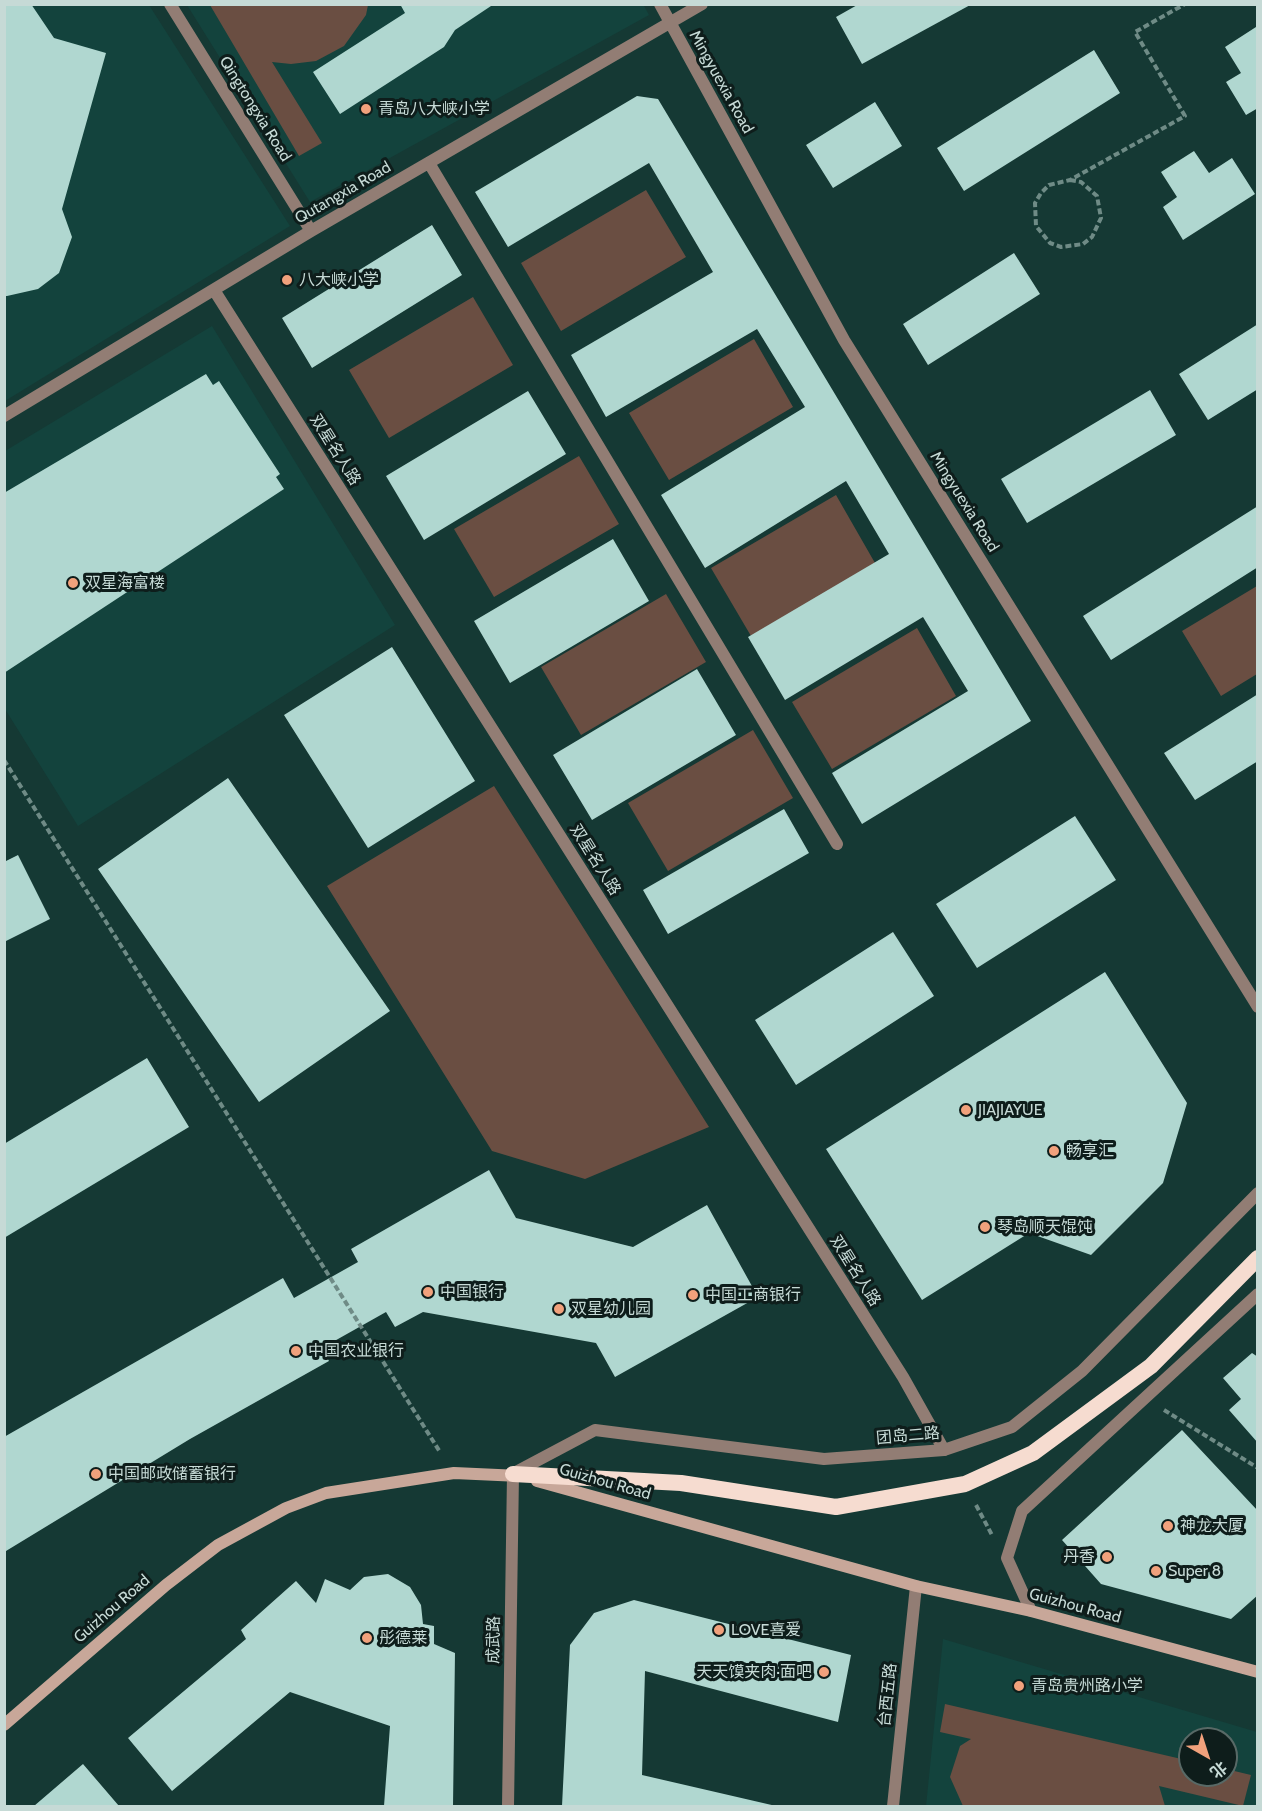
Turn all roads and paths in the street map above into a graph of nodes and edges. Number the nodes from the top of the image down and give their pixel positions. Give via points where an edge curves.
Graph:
1 (170, 4) edge
2 (660, 4) edge
3 (702, 4) edge
4 (1185, 4) edge
5 (669, 22) junction
6 (429, 162) junction
7 (1070, 180) junction
8 (311, 231) junction
9 (214, 290) junction
10 (4, 416) edge
11 (4, 760) edge
12 (837, 844) dead end
13 (1257, 1007) edge
14 (1257, 1193) edge
15 (1257, 1258) edge
16 (1257, 1294) edge
17 (1145, 1398) junction
18 (944, 1450) junction
19 (1257, 1468) edge
20 (454, 1473) junction
21 (513, 1474) junction
22 (965, 1484) junction
23 (992, 1537) dead end
24 (916, 1586) junction
25 (1031, 1611) junction
26 (1257, 1672) edge
27 (4, 1725) edge
28 (508, 1806) edge
29 (893, 1806) edge

1 - 8 street, Qingtongxia Road
2 - 5 street, Mingyuexia Road
3 - 5 street, Qutangxia Road
4 - 7 path via 1135,32 1185,116
5 - 6 street, Qutangxia Road
5 - 13 street, Mingyuexia Road via 844,340
6 - 8 street, Qutangxia Road
6 - 12 street
7 - 7 path via 1081,182 1097,196 1101,218 1092,237 1072,247 1061,247 1041,236 1035,203 1049,185
8 - 9 street, Qutangxia Road
9 - 10 street, Qutangxia Road
9 - 18 street, 双星名人路 via 903,1377
11 - 20 path
14 - 18 street, 团岛二路 via 1082,1371 1012,1426
15 - 22 highway via 1151,1366 1033,1453
16 - 17 street
17 - 19 path
17 - 25 street via 1022,1511 1007,1558
18 - 21 street, 团岛二路 via 824,1460 595,1430
20 - 21 main road, Guizhou Road
20 - 27 main road, Guizhou Road via 326,1493 286,1508 218,1545
21 - 22 highway via 681,1483 836,1507
21 - 24 main road, Guizhou Road
21 - 28 street, 成武路
22 - 23 path
24 - 25 main road, Guizhou Road
24 - 29 street, 台西五路
25 - 26 main road, Guizhou Road

